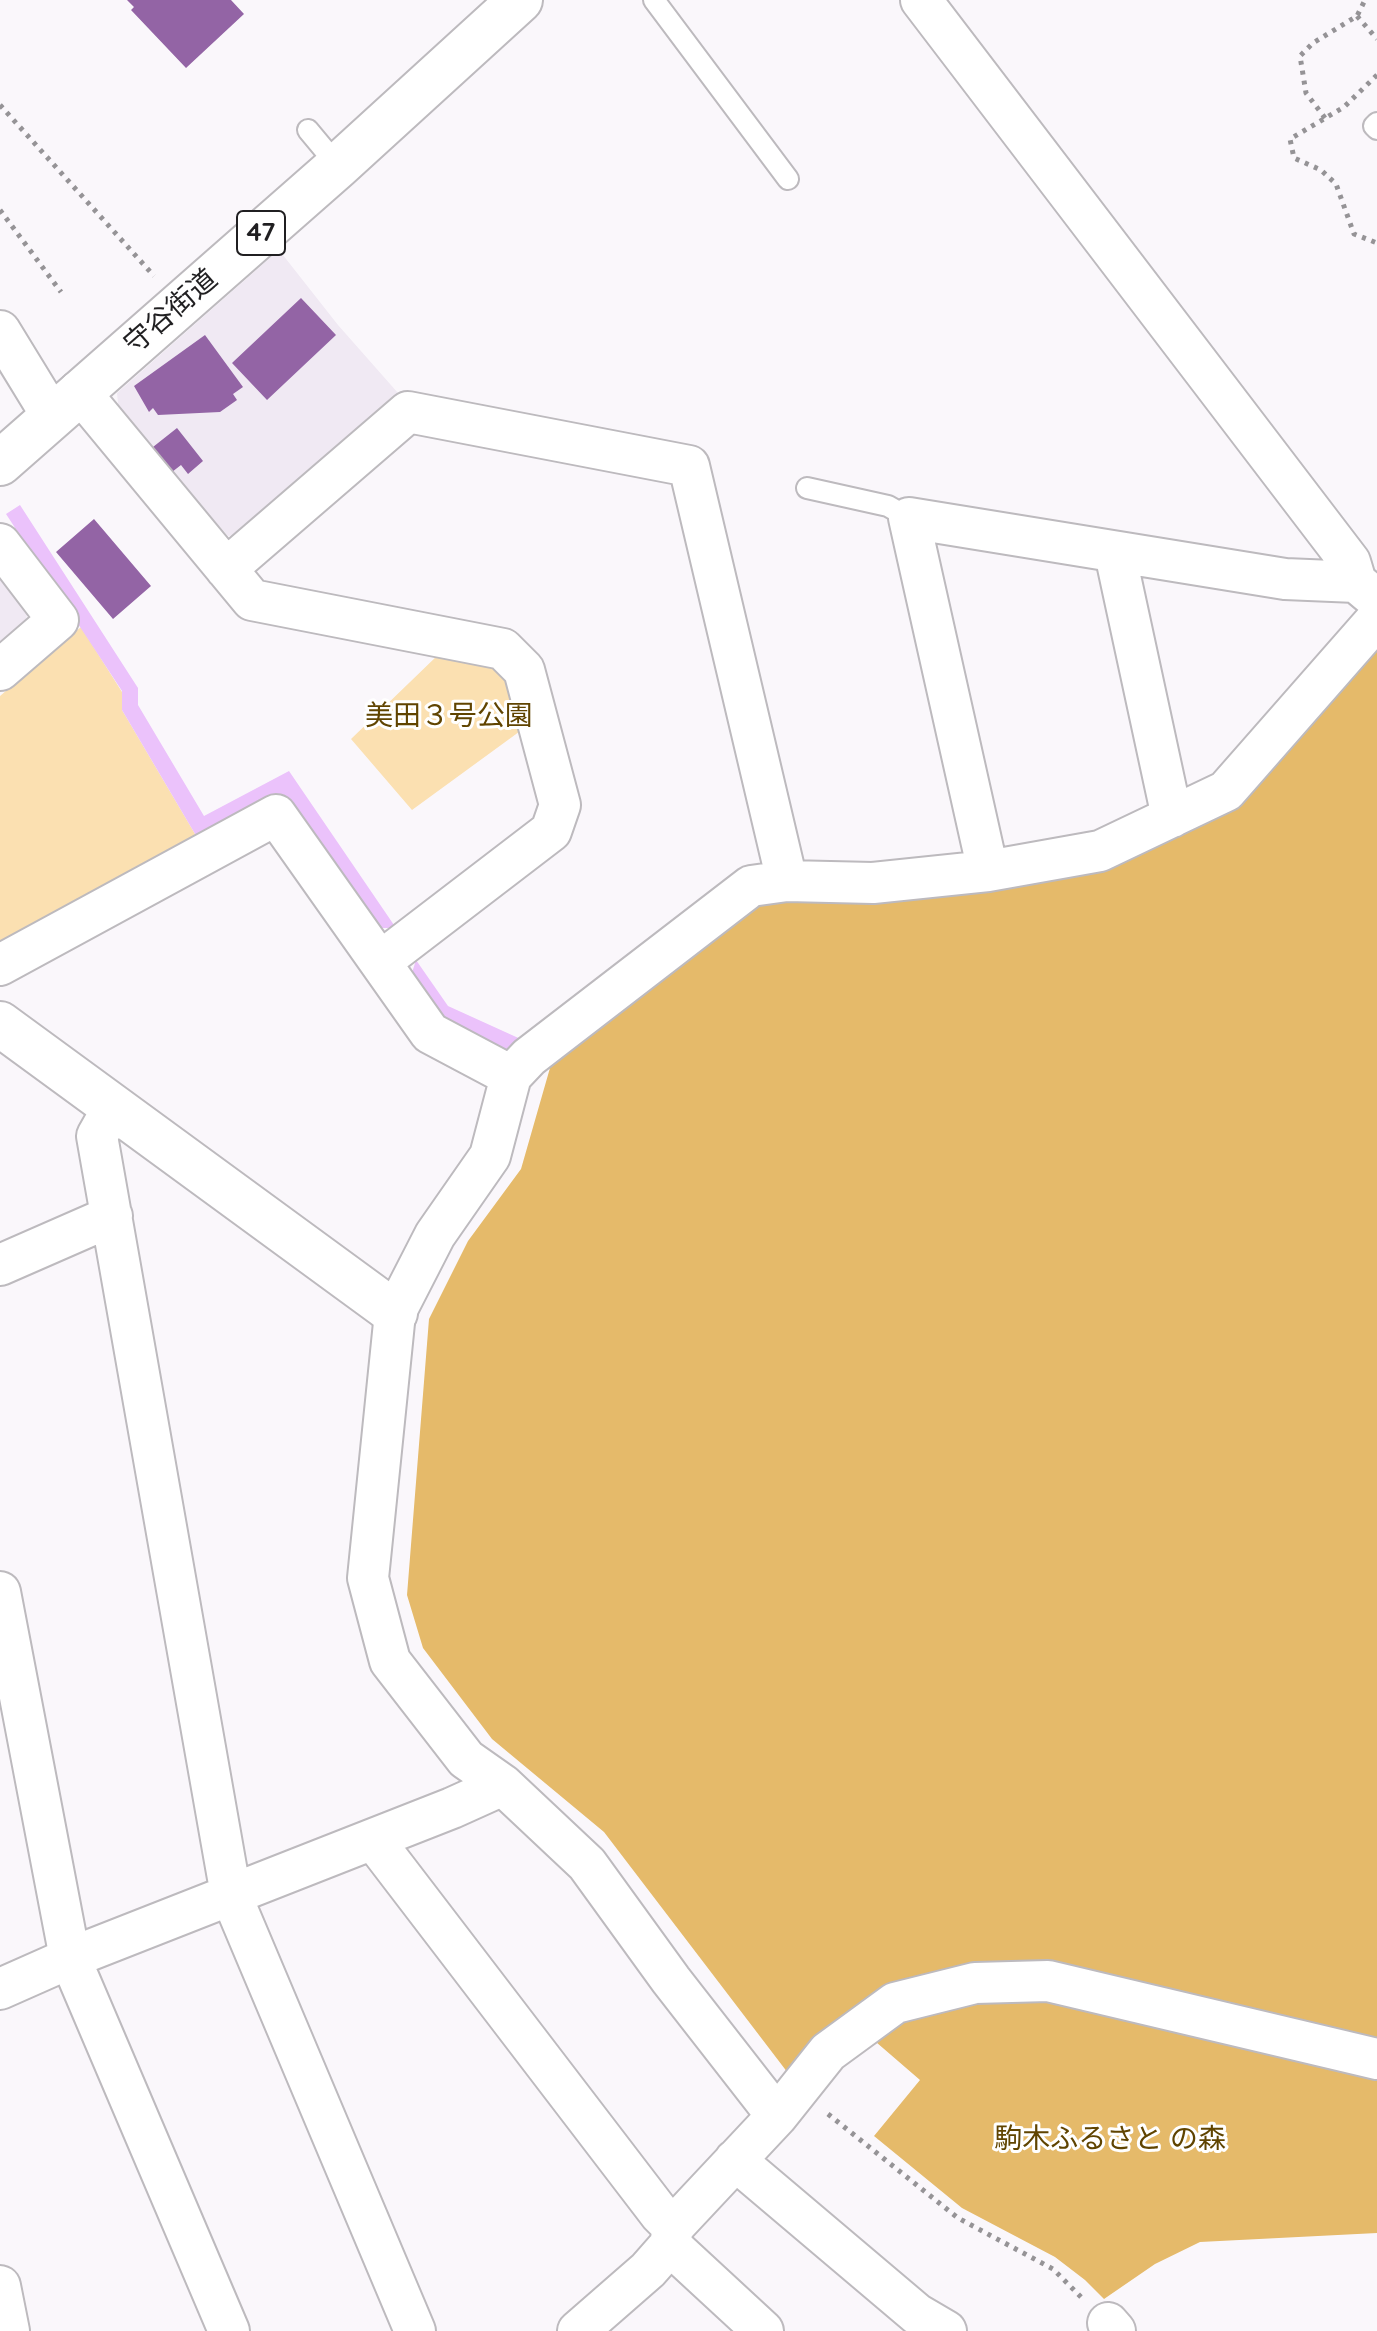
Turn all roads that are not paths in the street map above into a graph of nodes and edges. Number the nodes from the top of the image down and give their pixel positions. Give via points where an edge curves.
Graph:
1 (520, 0) edge
2 (654, 0) edge
3 (921, 0) edge
4 (308, 130) dead end
5 (338, 166) junction
6 (788, 179) dead end
7 (0, 331) edge
8 (66, 404) junction
9 (0, 463) edge
10 (807, 488) dead end
11 (909, 518) junction
12 (0, 544) edge
13 (1115, 553) junction
14 (226, 569) junction
15 (1367, 591) edge
16 (1377, 619) edge
17 (0, 670) edge
18 (1172, 817) junction
19 (988, 871) junction
20 (787, 881) junction
21 (380, 962) junction
22 (0, 965) edge
23 (0, 1024) edge
24 (511, 1076) junction
25 (114, 1106) junction
26 (112, 1216) junction
27 (0, 1265) edge
28 (395, 1313) junction
29 (0, 1592) edge
30 (503, 1785) junction
31 (373, 1839) junction
32 (231, 1895) junction
33 (70, 1958) junction
34 (0, 1989) edge
35 (1377, 2059) edge
36 (777, 2116) junction
37 (735, 2160) junction
38 (672, 2236) junction
39 (229, 2331) edge
40 (415, 2331) edge
41 (578, 2331) edge
42 (763, 2331) edge
43 (946, 2331) edge

1 - 5 main road, 守谷街道 / 47
2 - 6 lane
3 - 15 street
4 - 5 lane
5 - 8 main road, 守谷街道 / 47
7 - 8 street
8 - 9 main road, 守谷街道 / 47
8 - 14 street
10 - 11 lane via 888,506
11 - 13 street
11 - 19 street
12 - 17 street via 58,620
13 - 15 street
13 - 18 street
14 - 20 street via 408,412 689,466
14 - 21 street via 252,600 503,649 524,670 560,805 551,831
16 - 18 street via 1226,791
18 - 19 street via 1100,851
19 - 20 street via 873,883
20 - 24 street via 751,886
21 - 22 street via 276,815
21 - 24 street via 430,1033
23 - 25 main road
24 - 28 street via 490,1156 435,1235
25 - 26 street via 97,1136
25 - 28 main road
26 - 27 street
26 - 32 street
28 - 30 street via 368,1578 390,1661 466,1759
29 - 33 street
30 - 31 street
30 - 36 street via 587,1864
31 - 32 street
31 - 38 street
32 - 33 street
32 - 40 street
33 - 34 street
33 - 39 street
35 - 36 street via 1048,1981 975,1983 895,2003 828,2052
36 - 37 street
37 - 38 street
37 - 43 street via 917,2314
38 - 41 street via 648,2270
38 - 42 street

